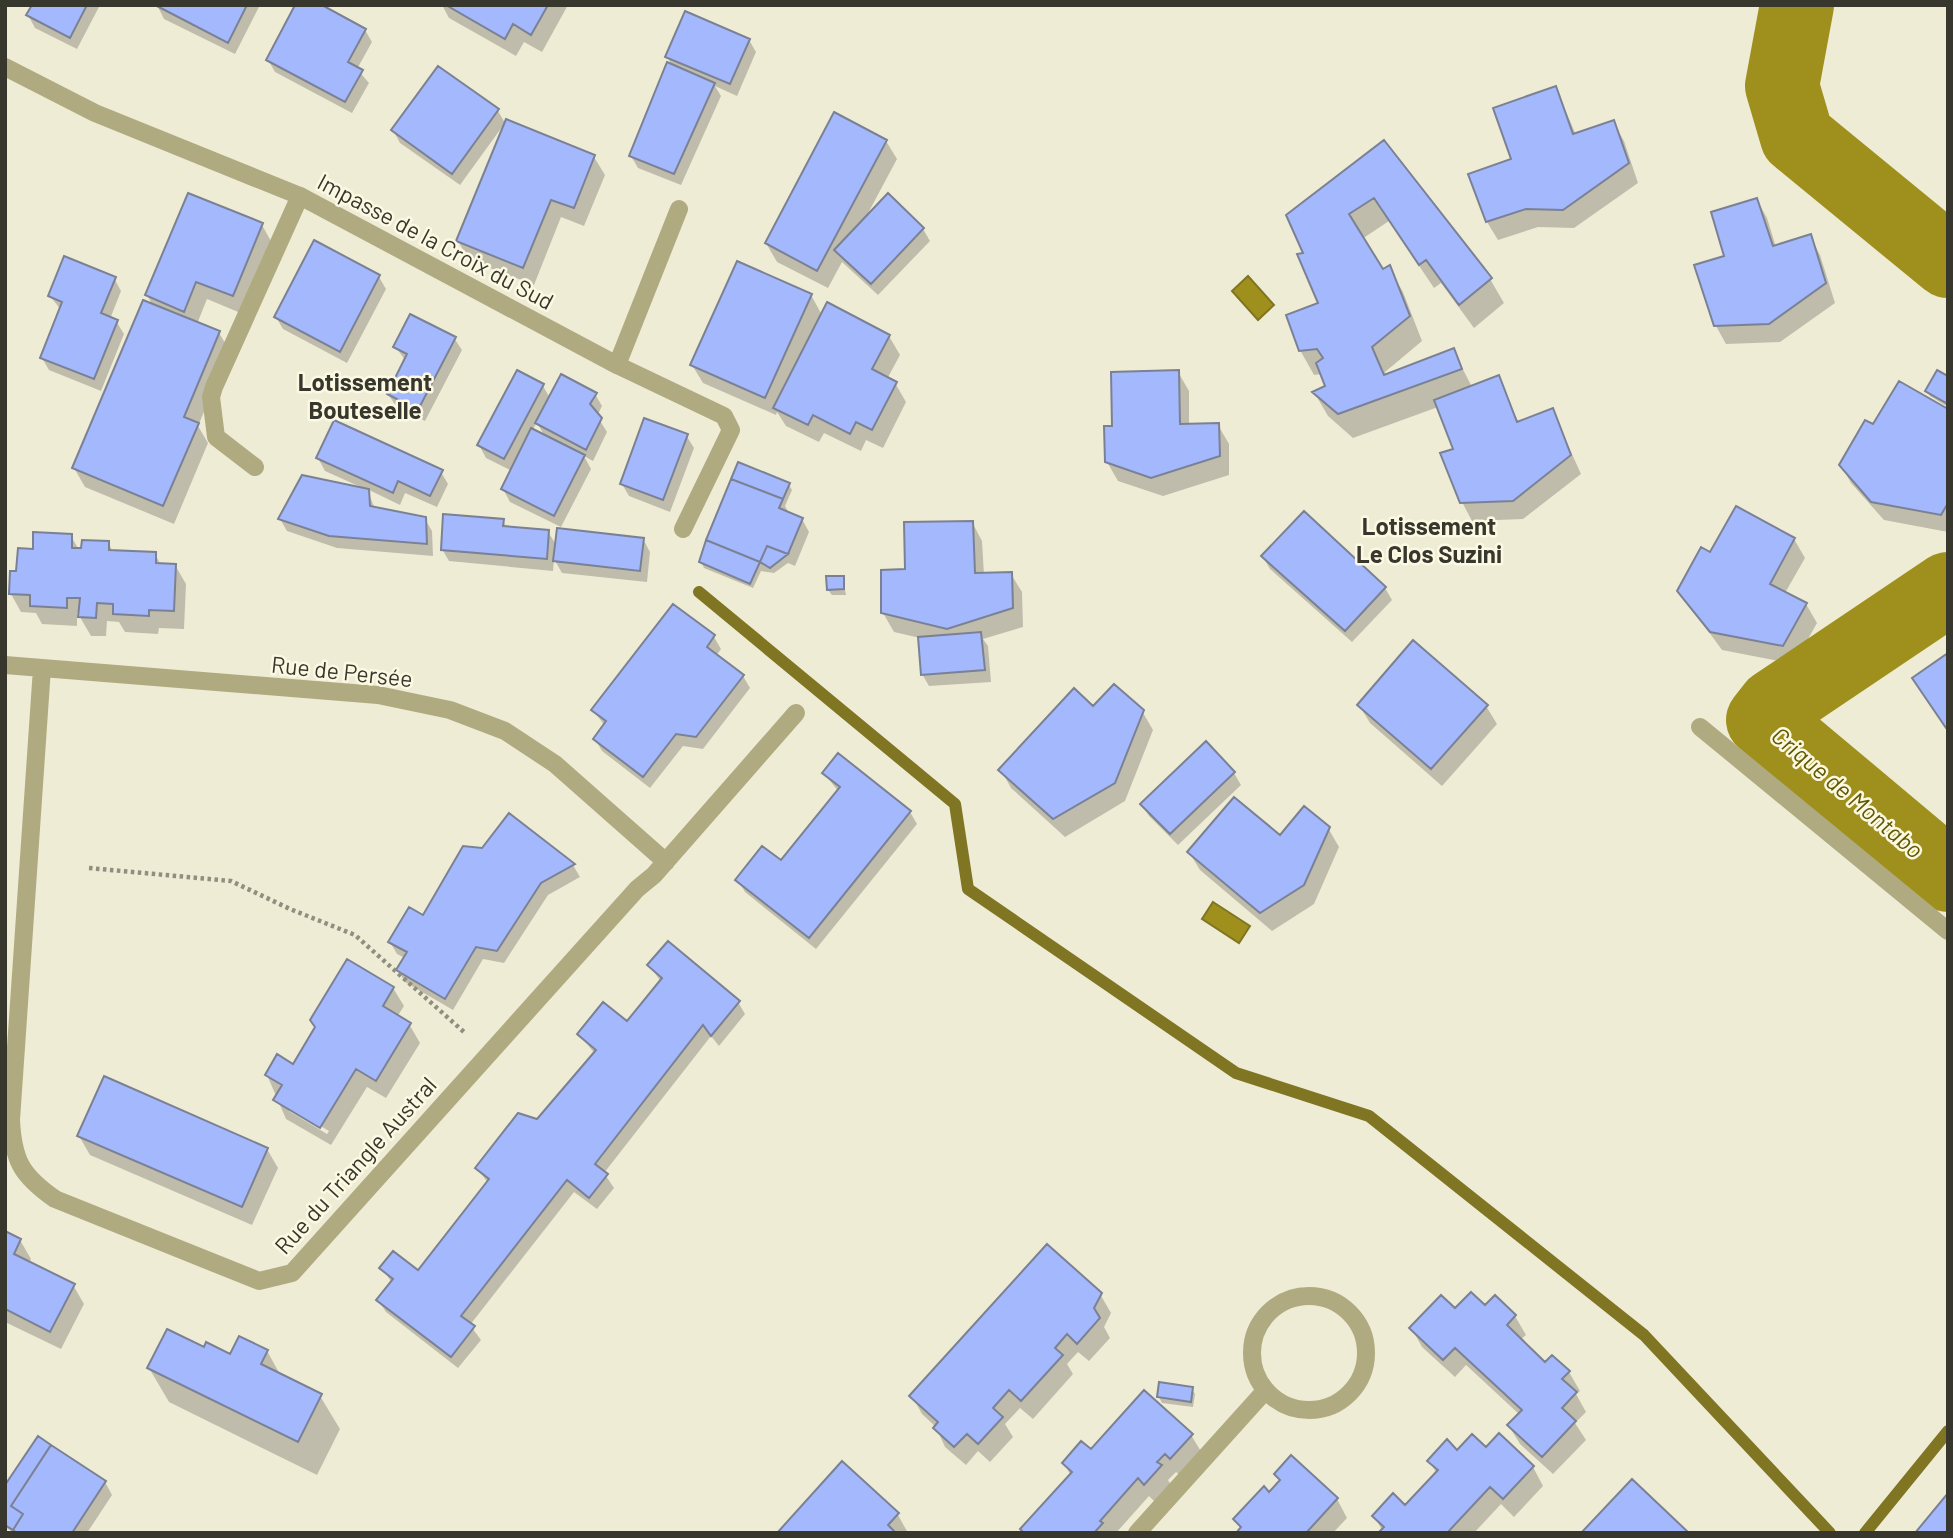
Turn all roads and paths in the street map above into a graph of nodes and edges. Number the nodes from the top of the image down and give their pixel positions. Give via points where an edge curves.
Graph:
1 (5, 67) edge
2 (300, 196) junction
3 (679, 209) dead end
4 (617, 365) junction
5 (255, 467) dead end
6 (684, 530) dead end
7 (5, 665) edge
8 (42, 668) junction
9 (796, 712) dead end
10 (1700, 727) dead end
11 (666, 862) junction
12 (89, 868) dead end
13 (1948, 932) edge
14 (464, 1032) dead end
15 (1265, 1391) junction
16 (1137, 1533) edge

1 - 2 street, Impasse de la Croix du Sud via 95,113
2 - 4 street, Impasse de la Croix du Sud
2 - 5 street via 211,397 216,437
3 - 4 street
4 - 6 street, Impasse de la Croix du Sud via 724,416 731,430
7 - 8 street, Rue de Persée
8 - 11 street, Rue de Persée via 378,695 450,710 505,731 555,764
8 - 11 street, Rue du Triangle Austral via 12,1145 21,1169 55,1199 259,1281 292,1273
9 - 11 street, Rue du Triangle Austral
10 - 13 street
12 - 14 path via 231,881 355,935
15 - 15 street via 1283,1405 1305,1410 1327,1408 1347,1397 1361,1378 1367,1357 1364,1335 1353,1315 1335,1301 1313,1295 1291,1298 1270,1309 1257,1327 1251,1349 1254,1371
15 - 16 street

